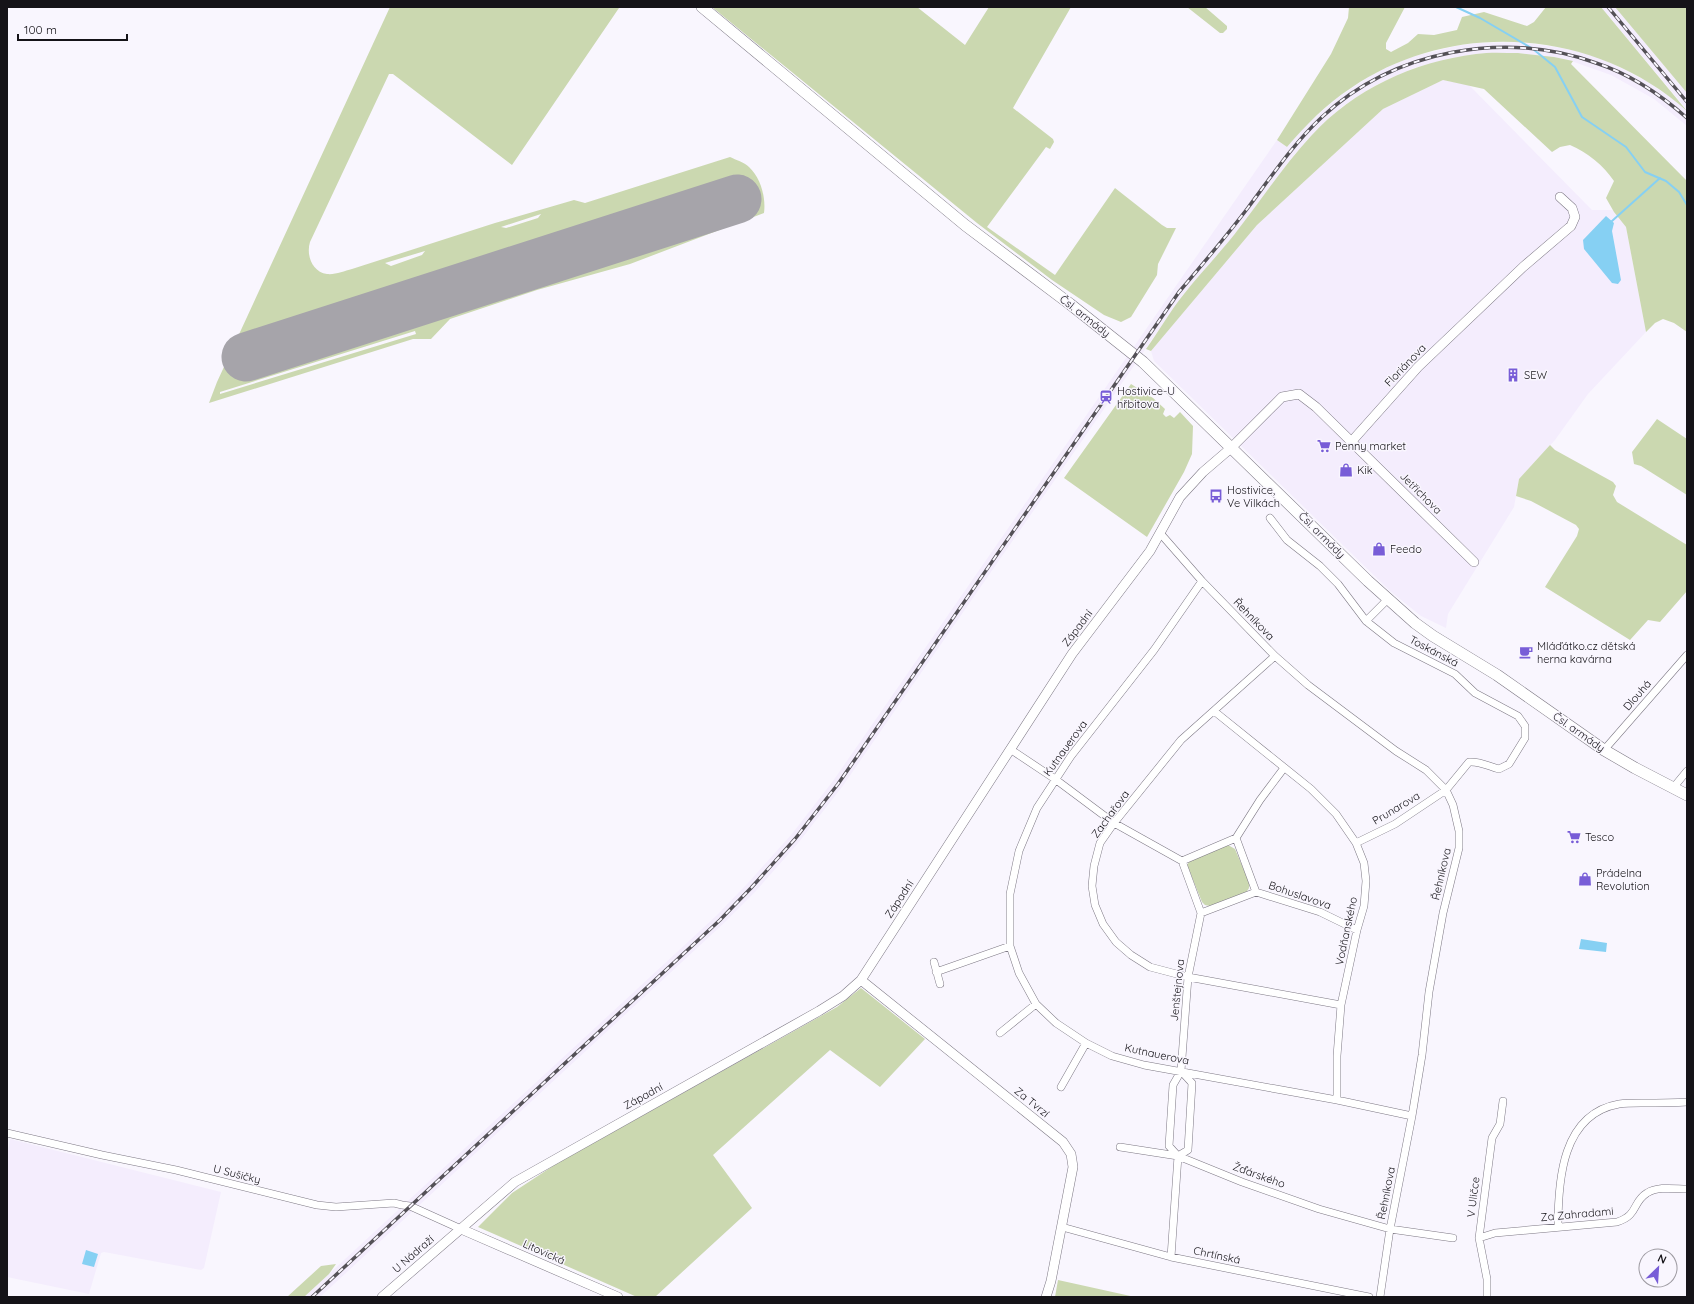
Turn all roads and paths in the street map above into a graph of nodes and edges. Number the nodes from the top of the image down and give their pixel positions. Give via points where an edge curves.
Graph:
1 (702, 7) edge
2 (1560, 197) dead end
3 (1352, 441) junction
4 (1231, 448) junction
5 (1270, 518) dead end
6 (1160, 533) junction
7 (1474, 562) dead end
8 (1202, 581) junction
9 (1388, 599) junction
10 (1366, 621) junction
11 (1687, 655) edge
12 (1276, 656) junction
13 (1214, 711) junction
14 (1010, 749) junction
15 (1604, 750) junction
16 (1284, 768) junction
17 (1687, 771) edge
18 (1055, 779) junction
19 (1673, 788) junction
20 (1446, 790) junction
21 (1687, 795) edge
22 (1114, 823) junction
23 (1236, 838) junction
24 (1356, 843) junction
25 (1182, 861) junction
26 (1256, 892) junction
27 (1201, 913) junction
28 (1357, 930) junction
29 (1010, 946) junction
30 (934, 962) dead end
31 (936, 972) junction
32 (1188, 977) junction
33 (861, 980) junction
34 (940, 984) dead end
35 (1036, 1004) junction
36 (1341, 1005) junction
37 (1000, 1033) dead end
38 (1086, 1043) junction
39 (1180, 1071) junction
40 (1061, 1087) dead end
41 (1338, 1100) junction
42 (1503, 1101) dead end
43 (1687, 1102) edge
44 (1412, 1116) junction
45 (7, 1132) edge
46 (1120, 1147) dead end
47 (1178, 1156) junction
48 (1687, 1190) edge
49 (1062, 1227) junction
50 (1558, 1227) junction
51 (461, 1228) junction
52 (1390, 1229) junction
53 (1453, 1238) dead end
54 (1479, 1238) junction
55 (1171, 1257) junction
56 (382, 1297) edge
57 (618, 1297) edge
58 (1046, 1297) edge
59 (1369, 1297) edge
60 (1380, 1297) edge
61 (1487, 1297) edge

1 - 4 main road, Čsl. armády via 857,137 1143,362
2 - 3 street, Floriánova via 1572,208 1575,217 1571,226 1523,267 1418,367
3 - 4 street via 1299,394 1282,397
3 - 7 street, Jetřichova
4 - 6 street, Západní via 1203,472 1180,497
4 - 9 main road, Čsl. armády
5 - 10 street, Toskánská via 1287,540 1338,584
6 - 8 street, Řehníkova
6 - 14 street, Západní via 1150,551 1072,654
8 - 12 street, Řehníkova
8 - 18 street, Kutnauerova via 1154,650
9 - 10 street
9 - 15 main road, Čsl. armády via 1433,636 1496,675
10 - 20 street, Toskánská via 1394,643 1455,674 1475,693 1518,716 1525,726 1525,738 1509,764 1499,769 1479,761 1469,762
11 - 15 street, Dlouhá
12 - 13 street, Zachařova
12 - 20 street, Řehníkova via 1308,685 1396,751 1426,770
13 - 16 street, Vodňanského
13 - 22 street, Zachařova via 1181,740
14 - 18 street
14 - 33 street, Západní
15 - 19 main road, Čsl. armády
16 - 23 street
16 - 24 street, Vodňanského via 1311,789 1336,814
17 - 19 street
18 - 22 street
18 - 29 street, Kutnauerova via 1037,808 1019,850 1010,894
19 - 21 main road, Čsl. armády
20 - 24 street, Prunarova via 1395,824
20 - 44 street, Řehníkova via 1453,805 1459,831 1459,848 1443,913 1429,992
22 - 25 street
22 - 32 street, Zachařova via 1100,843 1094,866 1093,893 1103,924 1116,942 1137,959 1150,967
23 - 25 street
23 - 26 street
24 - 28 street, Vodňanského via 1364,863 1366,881 1364,906
25 - 27 street
26 - 27 street
26 - 28 street, Bohuslavova via 1320,912
27 - 32 street, Jenštejnova
28 - 36 street, Vodňanského
29 - 31 street
29 - 35 street, Kutnauerova via 1019,973
30 - 31 street
31 - 34 street
32 - 36 street, Zachařova
32 - 39 street, Jenštejnova
33 - 49 street, Za Tvrzí via 1063,1142 1071,1154 1073,1167
33 - 51 street, Západní via 843,996 819,1011 515,1182
35 - 37 street
35 - 38 street, Kutnauerova via 1056,1023
36 - 41 street, Vodňanského via 1337,1056
38 - 39 street, Kutnauerova via 1112,1056
38 - 40 street
39 - 41 street, Kutnauerova
39 - 47 street, Jenštejnova via 1173,1085 1169,1146
39 - 47 street via 1192,1083 1188,1150
41 - 44 street, Kutnauerova
42 - 54 street, V Uličce via 1500,1124 1492,1138
43 - 50 street via 1620,1104 1603,1108 1587,1118 1563,1162 1558,1196
44 - 52 street, Řehníkova
45 - 51 street, U Sušičky via 317,1204 336,1207 394,1203 410,1206
46 - 47 street, Žďárského
47 - 52 street, Žďárského via 1319,1209
47 - 55 street
48 - 50 street, Za Zahradami via 1656,1189 1648,1192 1641,1197 1633,1213 1626,1220
49 - 55 street, Chrtínská
49 - 58 street, Za Tvrzí via 1052,1281
50 - 54 street, Za Zahradami via 1495,1233
51 - 56 street, U Nádraží
51 - 57 street, Litovická
52 - 53 street, Žďárského
52 - 60 street, Řehníkova
54 - 61 street, V Uličce via 1487,1279
55 - 59 street, Chrtínská

